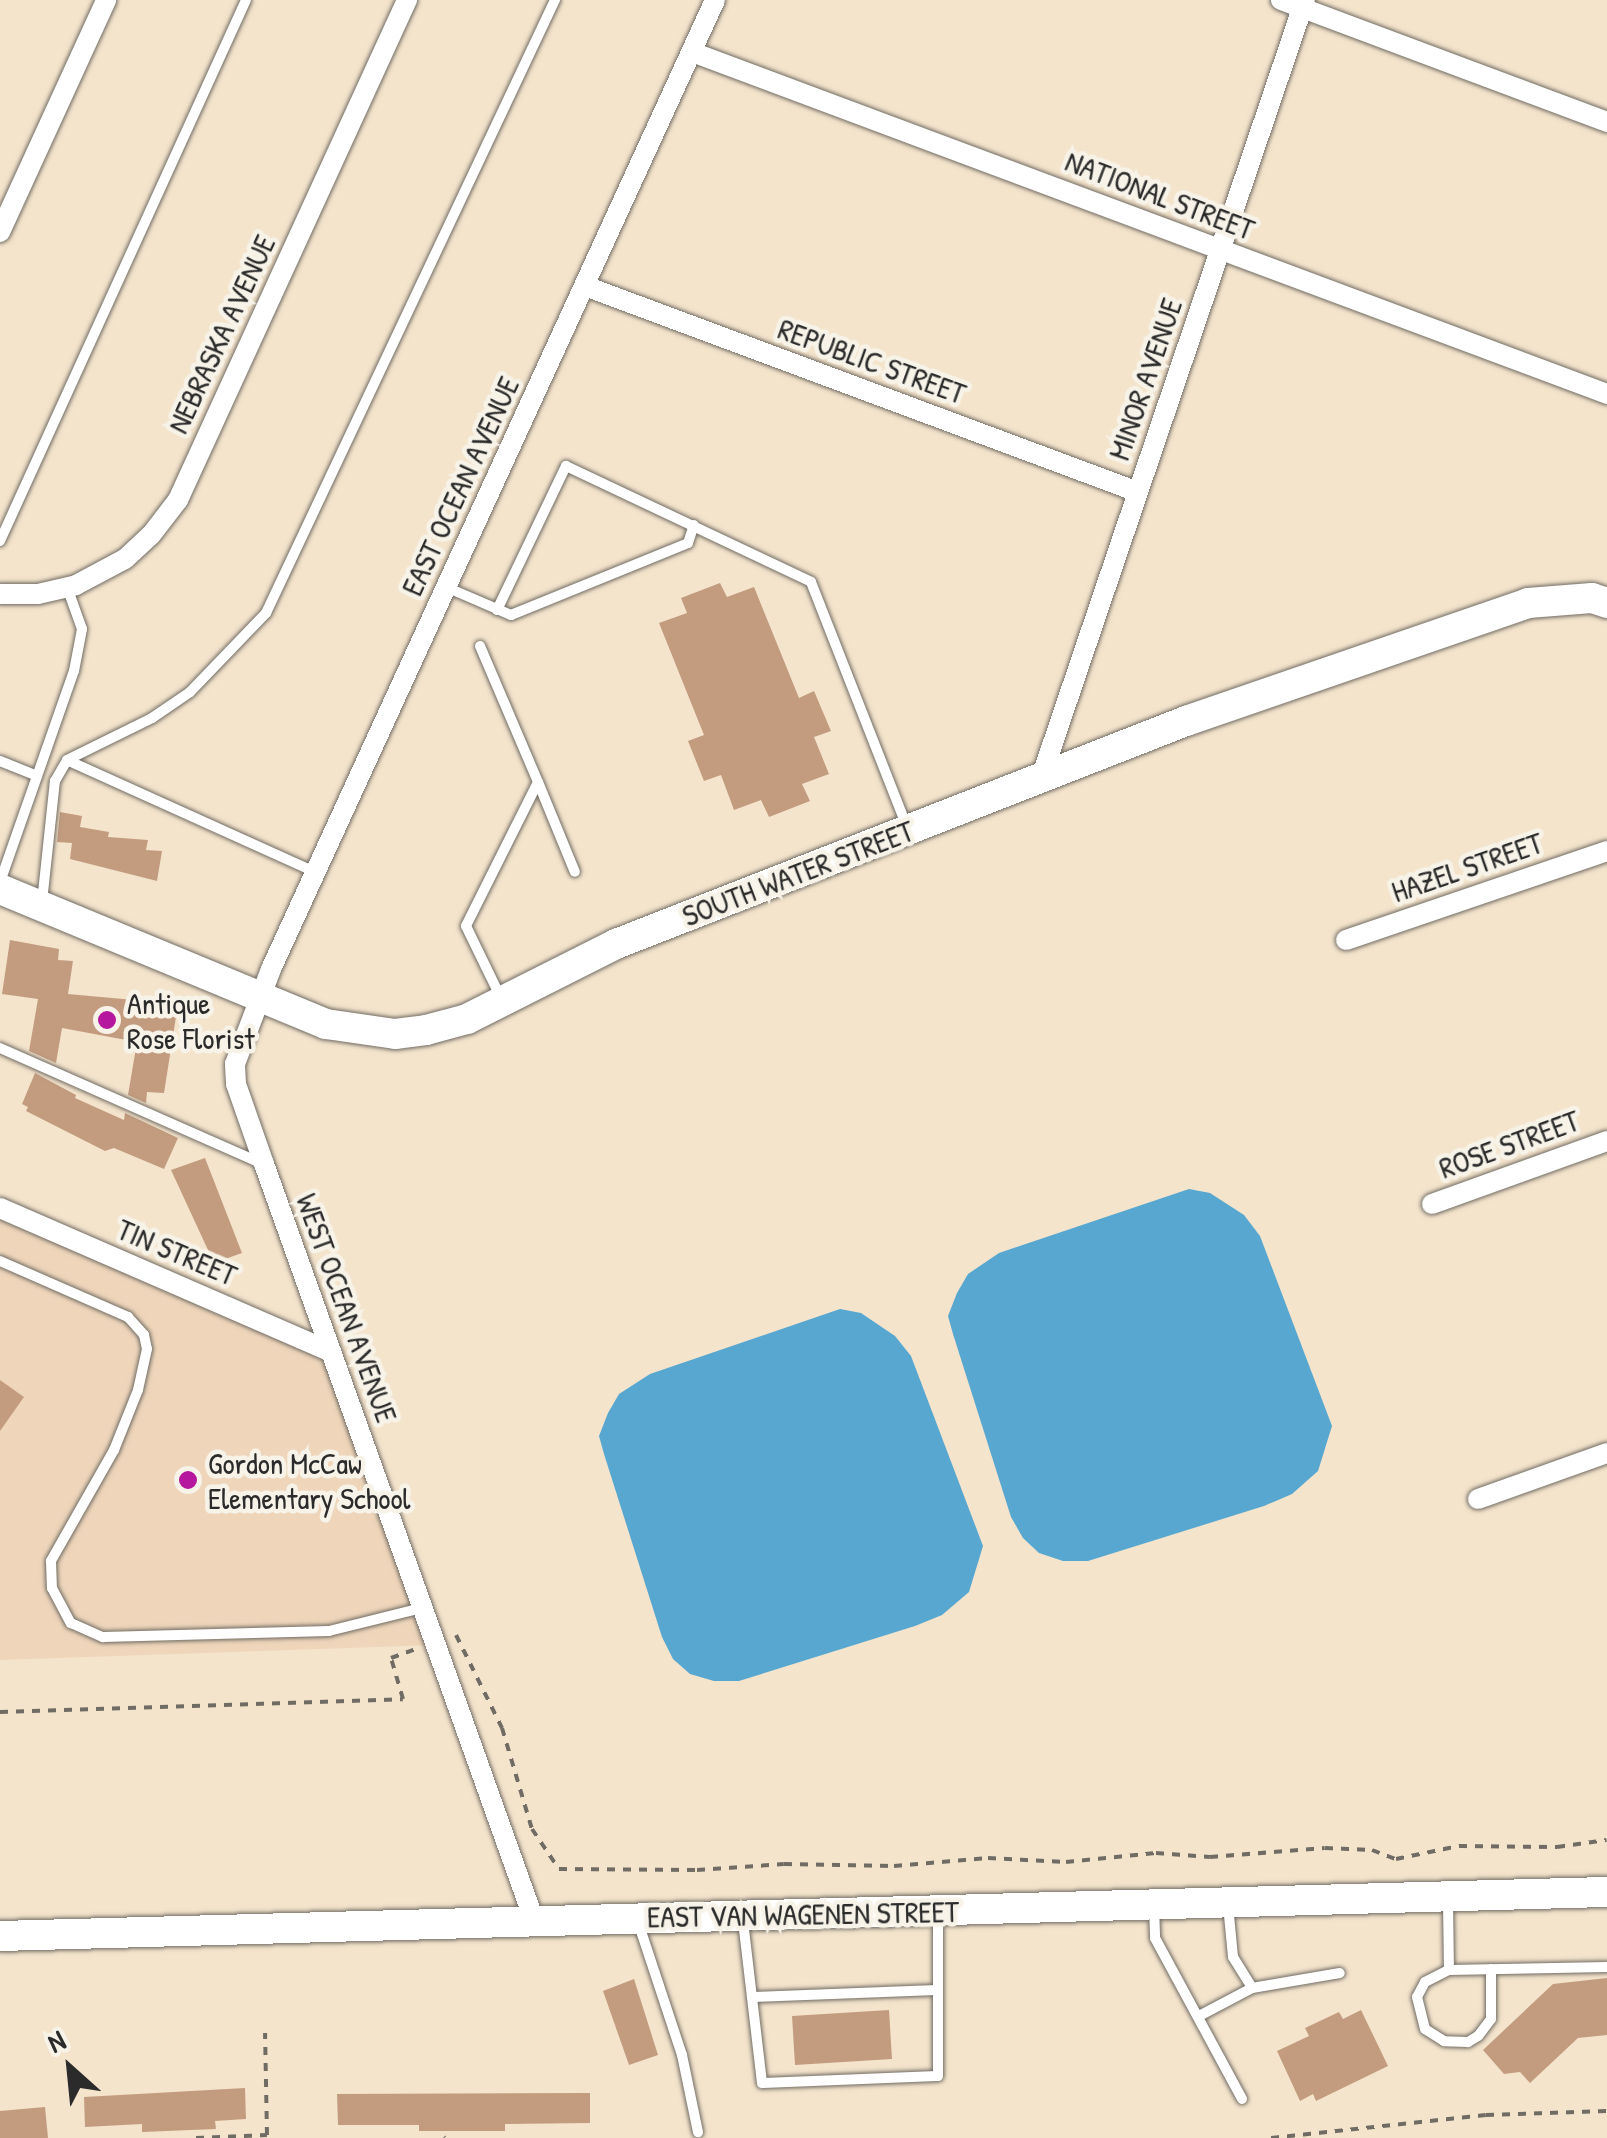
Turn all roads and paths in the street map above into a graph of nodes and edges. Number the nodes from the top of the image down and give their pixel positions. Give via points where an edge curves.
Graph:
1 (106, 0) edge
2 (246, 0) edge
3 (407, 0) edge
4 (555, 0) edge
5 (715, 0) edge
6 (1281, 0) edge
7 (1303, 4) edge
8 (692, 52) junction
9 (1607, 122) edge
10 (0, 232) edge
11 (1220, 250) junction
12 (585, 286) junction
13 (1607, 394) edge
14 (1138, 492) junction
15 (694, 525) junction
16 (0, 541) edge
17 (446, 587) junction
18 (67, 588) junction
19 (0, 594) edge
20 (1607, 603) edge
21 (497, 610) junction
22 (480, 646) dead end
23 (0, 760) edge
24 (66, 760) junction
25 (38, 776) junction
26 (1041, 778) junction
27 (538, 782) junction
28 (908, 830) junction
29 (1607, 850) edge
30 (316, 872) junction
31 (575, 872) dead end
32 (0, 882) edge
33 (0, 889) edge
34 (42, 908) junction
35 (1346, 940) dead end
36 (260, 997) junction
37 (503, 1002) junction
38 (0, 1048) edge
39 (1607, 1142) edge
40 (264, 1164) junction
41 (1432, 1204) dead end
42 (0, 1208) edge
43 (0, 1262) edge
44 (331, 1352) junction
45 (1607, 1453) edge
46 (1478, 1498) dead end
47 (423, 1608) junction
48 (435, 1642) junction
49 (0, 1712) edge
50 (1607, 1840) edge
51 (1607, 1892) edge
52 (1448, 1897) junction
53 (1228, 1902) junction
54 (1154, 1905) junction
55 (938, 1911) junction
56 (742, 1916) junction
57 (637, 1918) junction
58 (534, 1920) junction
59 (0, 1936) edge
60 (1607, 1968) edge
61 (1492, 1969) junction
62 (1449, 1970) junction
63 (1340, 1973) dead end
64 (1252, 1988) junction
65 (938, 1990) junction
66 (752, 1996) junction
67 (1199, 2016) junction
68 (265, 2034) dead end
69 (1242, 2099) dead end
70 (1607, 2112) edge
71 (698, 2132) dead end
72 (196, 2138) edge
73 (1272, 2138) edge

1 - 10 street
2 - 16 lane
3 - 18 street, NEBRASKA AVENUE via 178,500 125,559
4 - 24 lane via 266,614 190,692
5 - 8 street, EAST OCEAN AVENUE
6 - 7 street
7 - 9 street
7 - 11 street, MINOR AVENUE
8 - 11 street, NATIONAL STREET
8 - 12 street, EAST OCEAN AVENUE
11 - 13 street, NATIONAL STREET
11 - 14 street, MINOR AVENUE
12 - 14 street, REPUBLIC STREET
12 - 17 street, EAST OCEAN AVENUE
14 - 26 street, MINOR AVENUE
15 - 21 lane via 688,543 512,615
15 - 21 lane via 566,466
15 - 28 lane via 811,582
17 - 21 lane
17 - 30 street, EAST OCEAN AVENUE
18 - 19 street, NEBRASKA AVENUE
18 - 25 lane via 82,629
20 - 26 main road, SOUTH WATER STREET via 1528,603
22 - 27 lane
23 - 25 lane
24 - 30 lane
24 - 34 lane via 55,781
25 - 32 lane
26 - 28 main road, SOUTH WATER STREET
27 - 31 lane
27 - 37 lane via 466,926
28 - 37 main road, SOUTH WATER STREET via 616,944
29 - 35 street, HAZEL STREET
30 - 36 street, EAST OCEAN AVENUE
33 - 34 main road, SOUTH WATER STREET
34 - 36 main road, SOUTH WATER STREET
36 - 37 main road, SOUTH WATER STREET via 326,1024 395,1034 468,1019
36 - 40 street, WEST OCEAN AVENUE via 235,1064
38 - 40 lane
39 - 41 street, ROSE STREET
40 - 44 street, WEST OCEAN AVENUE
42 - 44 street, TIN STREET
43 - 47 lane via 128,1317 147,1349 114,1450 51,1561 52,1588 71,1623 103,1637 330,1631
44 - 47 street, WEST OCEAN AVENUE
45 - 46 street
47 - 48 street, WEST OCEAN AVENUE
48 - 49 path via 391,1658 403,1699
48 - 50 path via 459,1634 513,1756 532,1829 558,1869 894,1866 988,1858 1066,1862 1326,1848 1372,1850 1396,1859 1459,1846
48 - 58 street, WEST OCEAN AVENUE
51 - 52 main road, EAST VAN WAGENEN STREET
52 - 53 main road, EAST VAN WAGENEN STREET
52 - 62 lane
53 - 54 main road, EAST VAN WAGENEN STREET
53 - 64 lane via 1233,1957
54 - 55 main road, EAST VAN WAGENEN STREET
54 - 67 lane via 1155,1938
55 - 56 main road, EAST VAN WAGENEN STREET
55 - 65 lane
56 - 57 main road, EAST VAN WAGENEN STREET
56 - 66 lane
57 - 58 main road, EAST VAN WAGENEN STREET
57 - 71 lane via 682,2055
58 - 59 main road, EAST VAN WAGENEN STREET
60 - 61 lane
61 - 62 lane
61 - 62 lane via 1486,2030 1456,2043 1425,2029 1416,2007 1424,1982
63 - 64 lane
64 - 67 lane
65 - 66 lane
65 - 66 lane via 938,2076 762,2083
67 - 69 lane
68 - 72 path via 267,2135
70 - 73 path via 1486,2115

